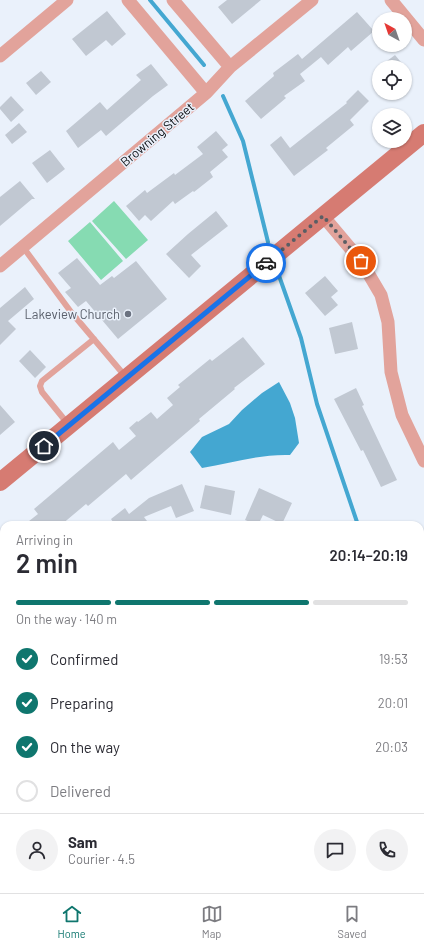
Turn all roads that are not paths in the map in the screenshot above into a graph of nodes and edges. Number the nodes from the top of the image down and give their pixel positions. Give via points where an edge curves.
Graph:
1 (67, 0) edge
2 (128, 0) edge
3 (173, 0) edge
4 (312, 0) edge
5 (391, 0) edge
6 (424, 40) edge
7 (0, 56) edge
8 (230, 67) junction
9 (206, 93) junction
10 (424, 132) edge
11 (323, 216) junction
12 (23, 247) junction
13 (0, 266) edge
14 (94, 339) junction
15 (127, 378) junction
16 (68, 426) junction
17 (424, 461) edge
18 (3, 475) edge

1 - 7 street
2 - 9 street
3 - 8 street
4 - 8 street, Browning Street
5 - 6 street
8 - 9 street, Browning Street
9 - 12 street, Browning Street
10 - 11 street
11 - 15 street
11 - 17 street via 361,261 381,295 388,322 391,372 402,415
12 - 13 street, Browning Street
12 - 14 lane
14 - 15 lane
14 - 16 lane via 42,381 40,386
15 - 16 street
16 - 18 street

